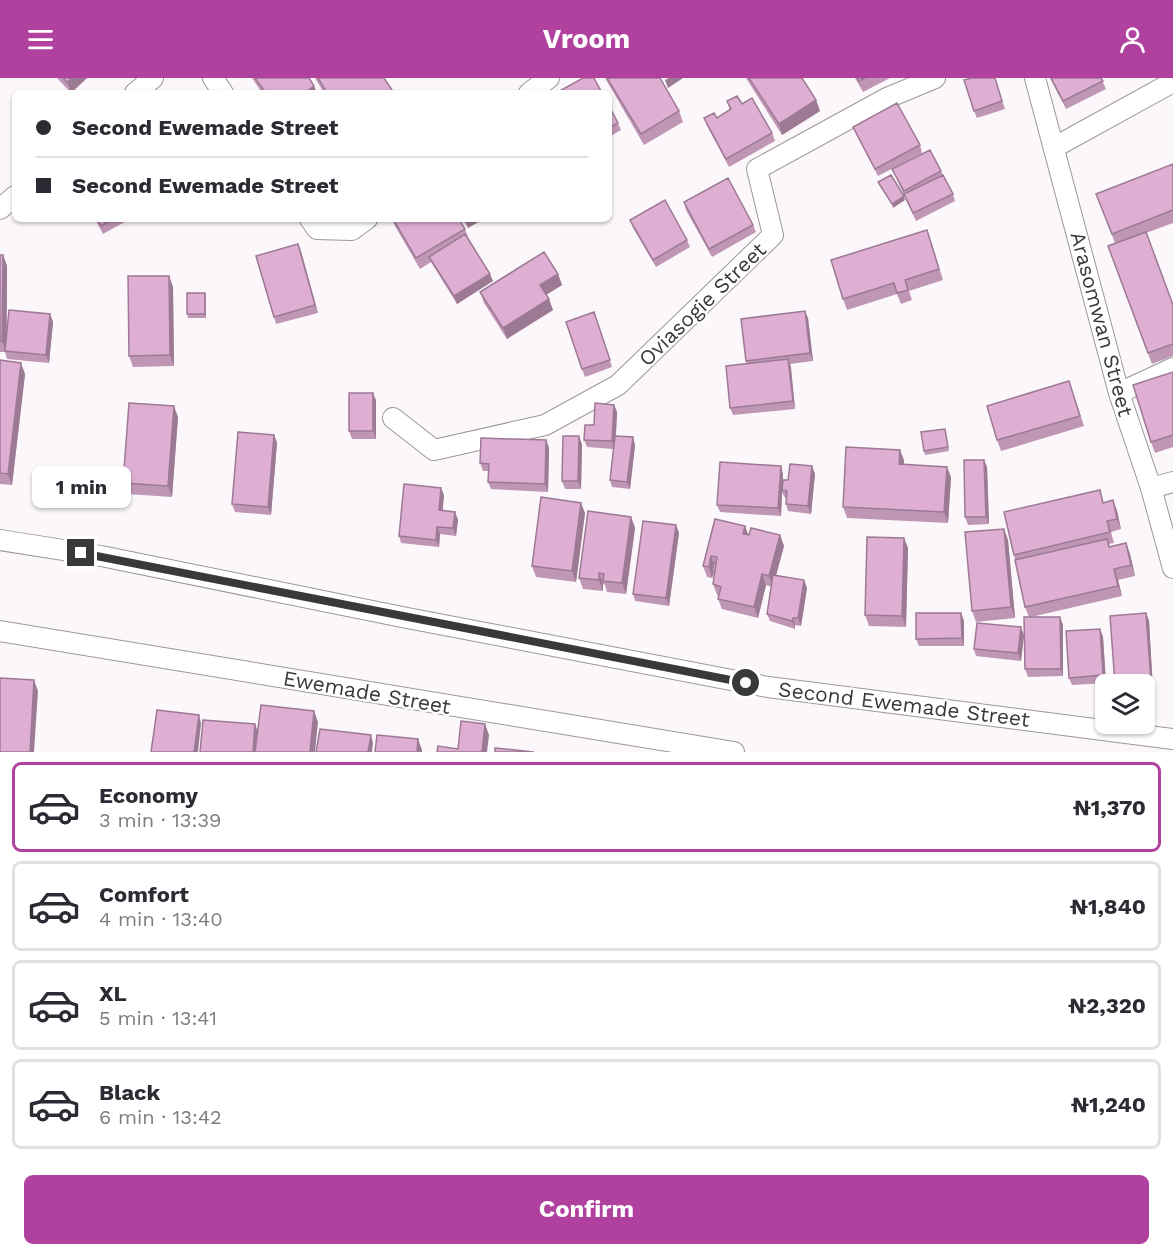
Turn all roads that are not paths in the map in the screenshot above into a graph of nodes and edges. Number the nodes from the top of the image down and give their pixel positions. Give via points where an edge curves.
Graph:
1 (153, 78) edge
2 (549, 78) edge
3 (935, 78) edge
4 (1035, 78) edge
5 (1173, 82) edge
6 (139, 90) edge
7 (533, 90) edge
8 (1055, 147) junction
9 (12, 198) edge
10 (0, 208) edge
11 (312, 222) edge
12 (363, 222) edge
13 (1173, 368) edge
14 (1119, 393) junction
15 (393, 418) dead end
16 (1173, 482) edge
17 (1151, 488) junction
18 (0, 540) edge
19 (1173, 568) edge
20 (0, 631) edge
21 (1173, 739) edge
22 (734, 752) edge

1 - 6 street
2 - 7 street
3 - 15 street, Oviasogie Street via 887,98 758,169 773,235 618,385 545,425 434,450
4 - 8 street, Arasomwan Street
5 - 8 street
8 - 14 street, Arasomwan Street
9 - 10 street
11 - 12 street via 317,230 352,230
13 - 14 street
14 - 17 street, Arasomwan Street
16 - 17 street
17 - 19 street, Arasomwan Street
18 - 21 street, Second Ewemade Street via 101,556 768,687
20 - 22 street, Ewemade Street

